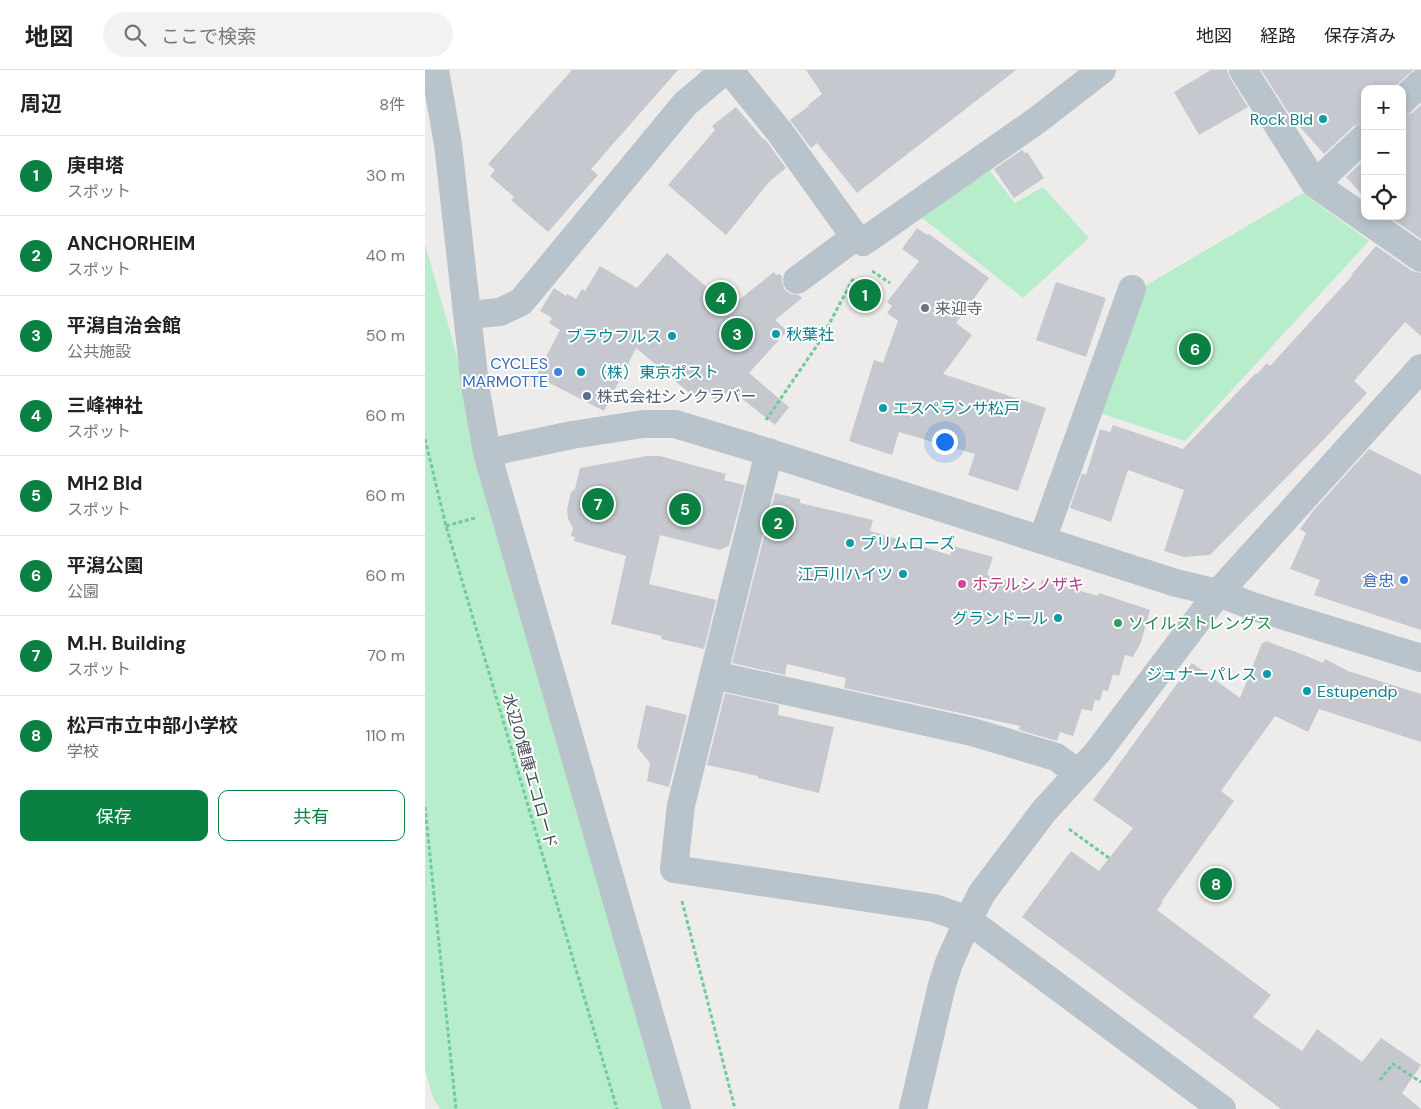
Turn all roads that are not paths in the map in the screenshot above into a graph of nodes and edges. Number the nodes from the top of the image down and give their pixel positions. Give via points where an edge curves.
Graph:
1 (435, 70) edge
2 (725, 70) edge
3 (729, 70) edge
4 (1102, 70) edge
5 (1243, 70) edge
6 (1421, 83) edge
7 (1406, 97) edge
8 (1361, 141) edge
9 (1315, 184) junction
10 (861, 247) junction
11 (1421, 258) edge
12 (797, 280) dead end
13 (1132, 290) dead end
14 (468, 315) junction
15 (1421, 368) edge
16 (759, 449) junction
17 (487, 453) junction
18 (1043, 540) junction
19 (1218, 593) junction
20 (1421, 658) edge
21 (714, 675) junction
22 (1078, 773) junction
23 (968, 920) junction
24 (677, 1109) edge
25 (913, 1109) edge
26 (1222, 1109) edge

1 - 14 street via 448,144
2 - 14 street via 685,104 521,302 500,312
3 - 10 street via 779,131
4 - 10 street
5 - 9 street
6 - 7 street
8 - 9 street
9 - 11 street
10 - 12 street
13 - 18 street
14 - 17 street via 475,385
15 - 19 street
16 - 17 street via 675,424 643,424
16 - 18 street
16 - 21 street
17 - 24 street
18 - 19 street via 1176,583
19 - 20 street
19 - 22 street via 1097,753
21 - 22 street via 971,732 1056,757
21 - 23 street via 681,805 674,869 934,908
22 - 23 street via 1044,811 982,894
23 - 25 street via 942,985
23 - 26 street

